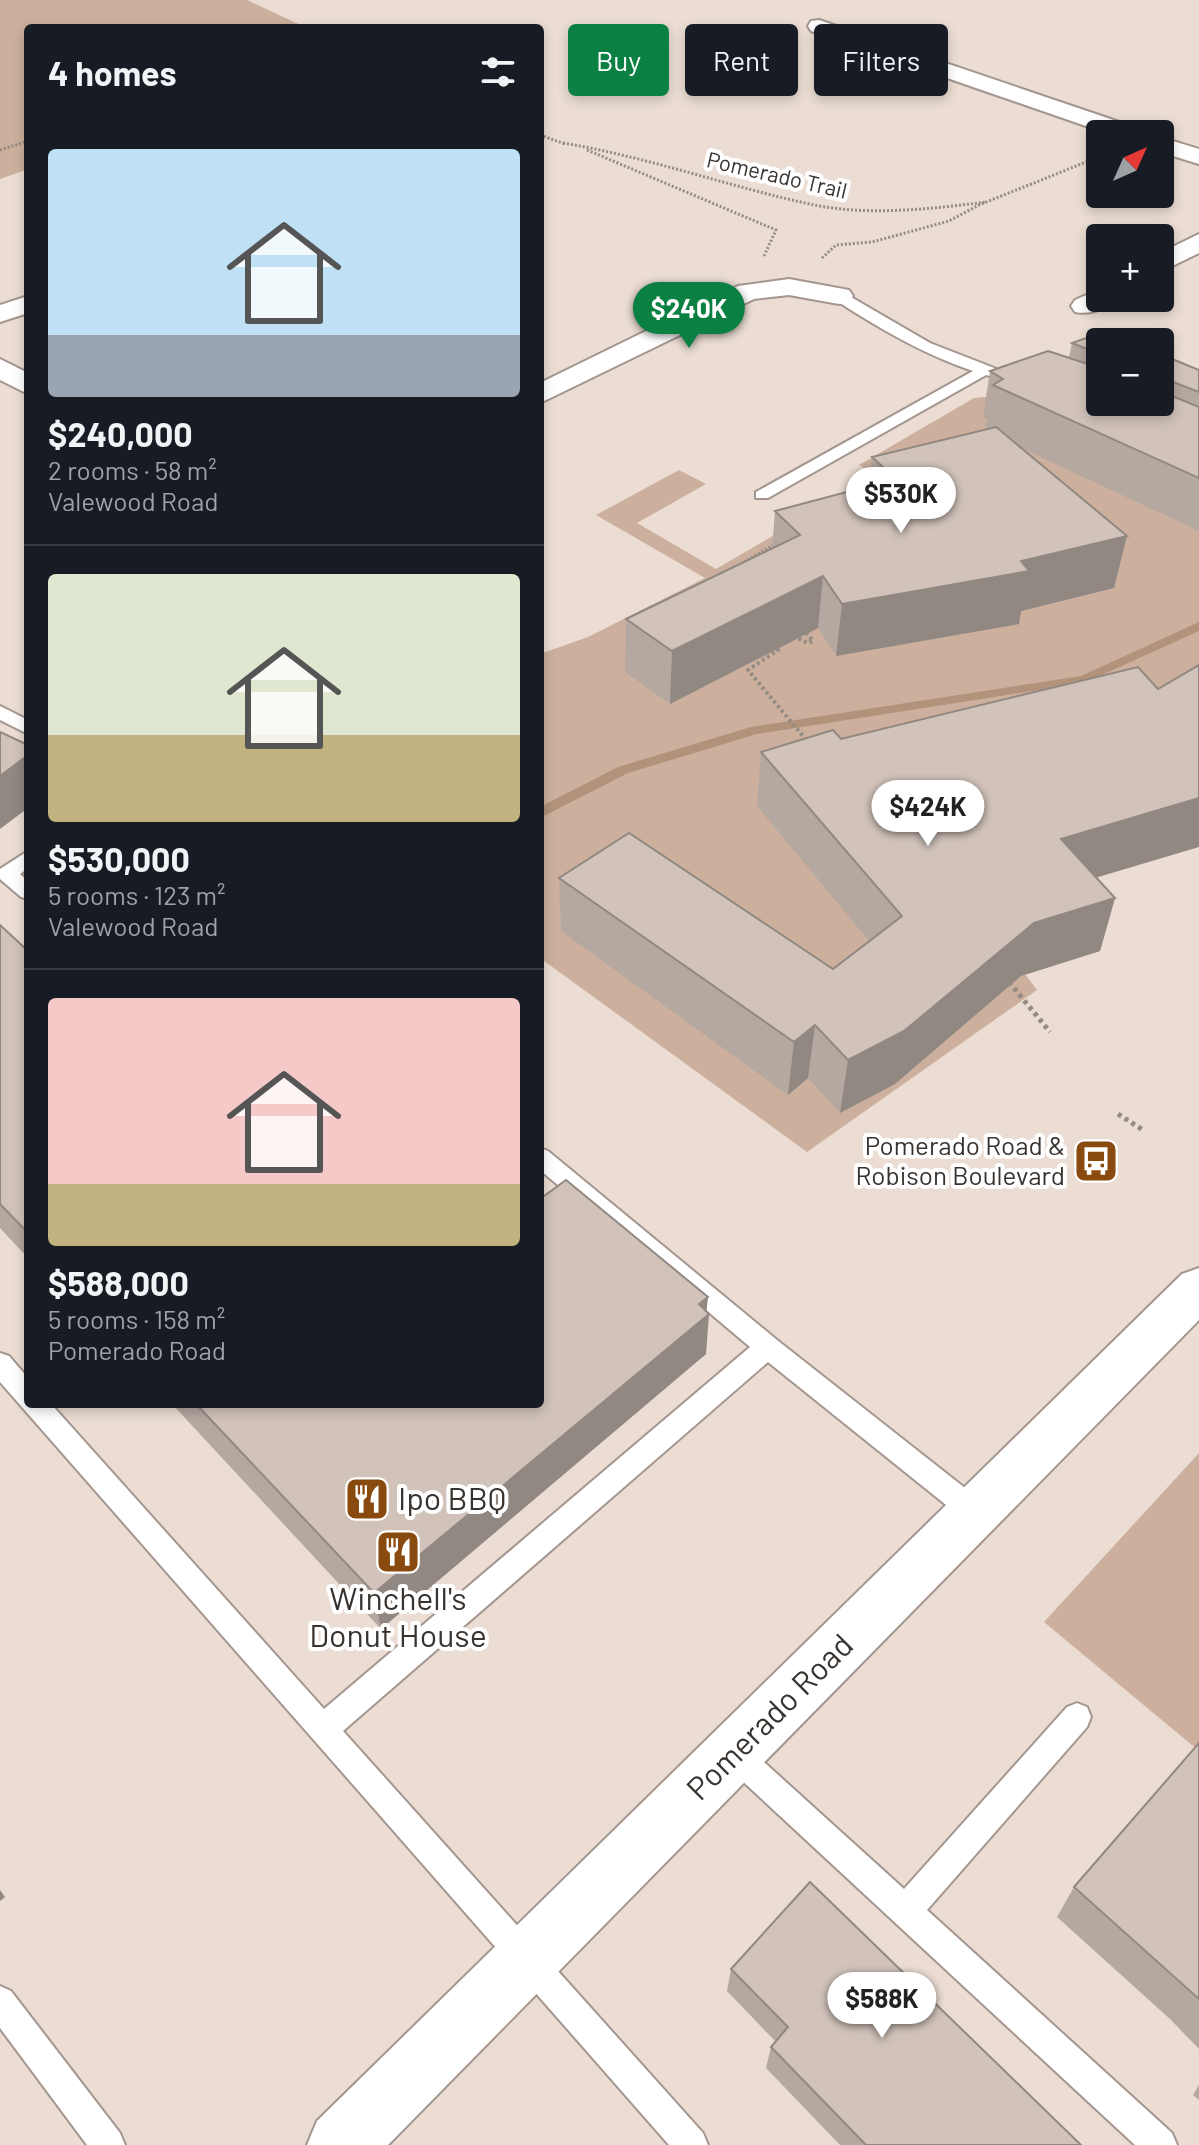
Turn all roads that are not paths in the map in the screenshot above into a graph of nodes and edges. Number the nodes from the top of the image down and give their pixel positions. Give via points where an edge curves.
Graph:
1 (948, 71) edge
2 (1091, 120) edge
3 (1174, 147) edge
4 (1195, 152) edge
5 (1199, 242) edge
6 (1174, 256) edge
7 (839, 296) joint
8 (24, 305) edge
9 (0, 314) edge
10 (0, 368) edge
11 (983, 371) junction
12 (24, 383) edge
13 (1028, 383) edge
14 (544, 392) edge
15 (762, 495) dead end
16 (0, 712) edge
17 (24, 726) edge
18 (24, 861) edge
19 (24, 889) edge
20 (544, 1160) edge
21 (1199, 1288) edge
22 (768, 1347) junction
23 (0, 1364) edge
24 (24, 1391) edge
25 (39, 1408) edge
26 (975, 1512) junction
27 (1077, 1717) dead end
28 (323, 1729) junction
29 (733, 1753) junction
30 (906, 1911) junction
31 (527, 1959) junction
32 (0, 2002) edge
33 (108, 2145) edge
34 (341, 2145) edge
35 (691, 2145) edge
36 (1160, 2145) edge

1 - 2 street
3 - 4 street
5 - 6 street
7 - 11 lane via 871,319
7 - 14 street via 789,287 748,292
8 - 9 street
10 - 12 street
11 - 13 lane
11 - 15 lane
16 - 17 lane
18 - 19 lane via 7,874
20 - 22 lane
21 - 26 street, Pomerado Road
22 - 26 lane
22 - 28 lane
23 - 24 lane
25 - 28 lane
26 - 29 street, Pomerado Road
27 - 30 lane
28 - 31 lane
29 - 30 lane
29 - 31 street, Pomerado Road
30 - 36 lane
31 - 34 street, Pomerado Road
31 - 35 lane
32 - 33 lane

